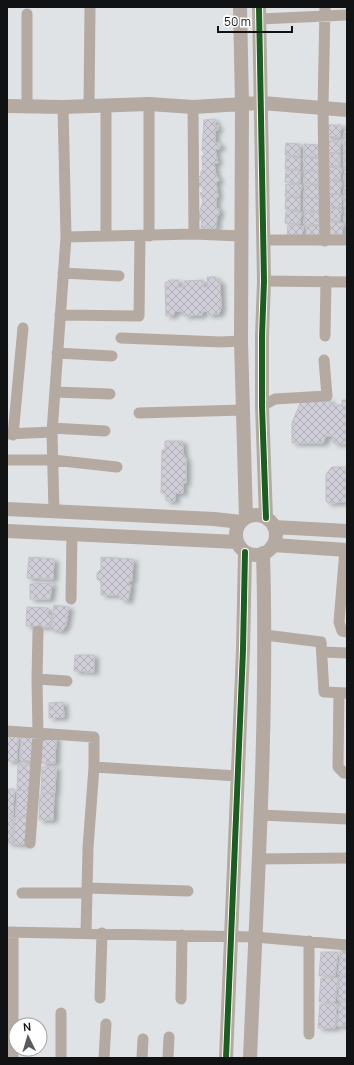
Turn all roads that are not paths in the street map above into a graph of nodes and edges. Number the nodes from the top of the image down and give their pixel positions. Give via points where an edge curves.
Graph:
1 (90, 7) edge
2 (240, 7) edge
3 (325, 11) edge
4 (259, 13) edge
5 (27, 14) dead end
6 (347, 15) edge
7 (262, 103) junction
8 (150, 104) junction
9 (242, 104) junction
10 (106, 105) junction
11 (7, 106) edge
12 (27, 106) junction
13 (89, 106) junction
14 (63, 107) junction
15 (193, 107) junction
16 (323, 107) junction
17 (347, 110) edge
18 (194, 234) junction
19 (106, 235) junction
20 (145, 236) junction
21 (240, 236) junction
22 (66, 237) junction
23 (264, 240) junction
24 (347, 240) edge
25 (325, 241) junction
26 (63, 273) junction
27 (118, 276) dead end
28 (264, 281) junction
29 (326, 281) junction
30 (347, 282) edge
31 (60, 315) junction
32 (23, 328) dead end
33 (325, 336) dead end
34 (121, 338) dead end
35 (241, 341) junction
36 (58, 353) junction
37 (112, 356) dead end
38 (324, 360) dead end
39 (55, 392) junction
40 (110, 394) dead end
41 (262, 406) junction
42 (243, 410) junction
43 (138, 413) dead end
44 (52, 430) junction
45 (105, 431) dead end
46 (10, 435) edge
47 (7, 460) edge
48 (53, 460) junction
49 (117, 467) dead end
50 (7, 509) edge
51 (54, 512) junction
52 (7, 516) edge
53 (214, 519) junction
54 (243, 520) junction
55 (7, 522) edge
56 (270, 523) junction
57 (145, 526) junction
58 (7, 531) edge
59 (347, 531) edge
60 (72, 533) junction
61 (212, 540) junction
62 (241, 547) junction
63 (268, 549) junction
64 (346, 550) edge
65 (71, 599) dead end
66 (38, 631) dead end
67 (347, 632) edge
68 (265, 635) junction
69 (322, 652) junction
70 (347, 654) edge
71 (36, 679) junction
72 (67, 681) dead end
73 (343, 693) edge
74 (343, 730) edge
75 (7, 731) edge
76 (38, 734) junction
77 (94, 767) junction
78 (347, 773) edge
79 (238, 776) junction
80 (261, 815) junction
81 (347, 819) edge
82 (30, 843) dead end
83 (259, 858) junction
84 (347, 858) edge
85 (87, 890) junction
86 (188, 891) dead end
87 (22, 893) dead end
88 (10, 932) edge
89 (86, 933) junction
90 (102, 933) junction
91 (182, 935) junction
92 (231, 936) junction
93 (255, 937) junction
94 (309, 941) junction
95 (347, 945) edge
96 (100, 998) dead end
97 (181, 999) dead end
98 (10, 1013) edge
99 (61, 1013) dead end
100 (106, 1024) dead end
101 (309, 1034) dead end
102 (169, 1037) dead end
103 (143, 1039) dead end
104 (13, 1058) edge
105 (61, 1058) edge
106 (104, 1058) edge
107 (142, 1058) edge
108 (168, 1058) edge
109 (226, 1058) edge
110 (250, 1058) edge

1 - 13 street
2 - 9 street
3 - 4 street
3 - 6 street
3 - 16 street
4 - 7 street
5 - 12 street
7 - 9 street
7 - 16 street
7 - 23 street
8 - 10 street
8 - 15 street
8 - 20 street
9 - 15 street
9 - 21 street
10 - 13 street
10 - 19 street
11 - 12 street
12 - 14 street
13 - 14 street
14 - 22 street
15 - 18 street
16 - 17 street
16 - 25 street
18 - 20 street
18 - 21 street
19 - 20 street
19 - 22 street
20 - 31 street via 139,316
21 - 35 street
22 - 26 street
23 - 25 street
23 - 28 street
24 - 25 street
26 - 27 street
26 - 31 street
28 - 29 street
28 - 41 street
29 - 30 street
29 - 33 street
31 - 36 street
32 - 46 street
34 - 35 street
35 - 42 street
36 - 37 street
36 - 39 street
38 - 41 street via 327,396 275,399
39 - 40 street
39 - 44 street
41 - 56 street
42 - 43 street
42 - 54 street
44 - 45 street
44 - 46 street
44 - 48 street
47 - 48 street
48 - 49 street
48 - 51 street
50 - 51 street
51 - 53 street
52 - 57 street
53 - 54 street
53 - 57 street via 176,525
54 - 56 street via 252,516
54 - 62 street via 237,528
55 - 57 street
56 - 59 street
56 - 63 street via 276,533
57 - 61 street
58 - 60 street
60 - 61 street
60 - 65 street
61 - 62 street
62 - 63 street via 251,554
62 - 79 street
63 - 64 street
63 - 68 street
64 - 67 street via 339,627
66 - 71 street
68 - 69 street via 321,642
68 - 80 street
69 - 70 street
69 - 73 street via 324,692
71 - 72 street
71 - 76 street
73 - 74 street
74 - 78 street via 338,767
75 - 76 street
76 - 77 street via 94,737
76 - 82 street
77 - 79 street
77 - 85 street
79 - 92 street
80 - 81 street
80 - 83 street
83 - 84 street
83 - 93 street
85 - 86 street
85 - 87 street
85 - 89 street
88 - 89 street
88 - 98 street
89 - 90 street
90 - 91 street
90 - 96 street
91 - 92 street
91 - 97 street
92 - 93 street
92 - 109 street
93 - 94 street
93 - 110 street
94 - 95 street
94 - 101 street
98 - 104 street
99 - 105 street
100 - 106 street
102 - 108 street
103 - 107 street

